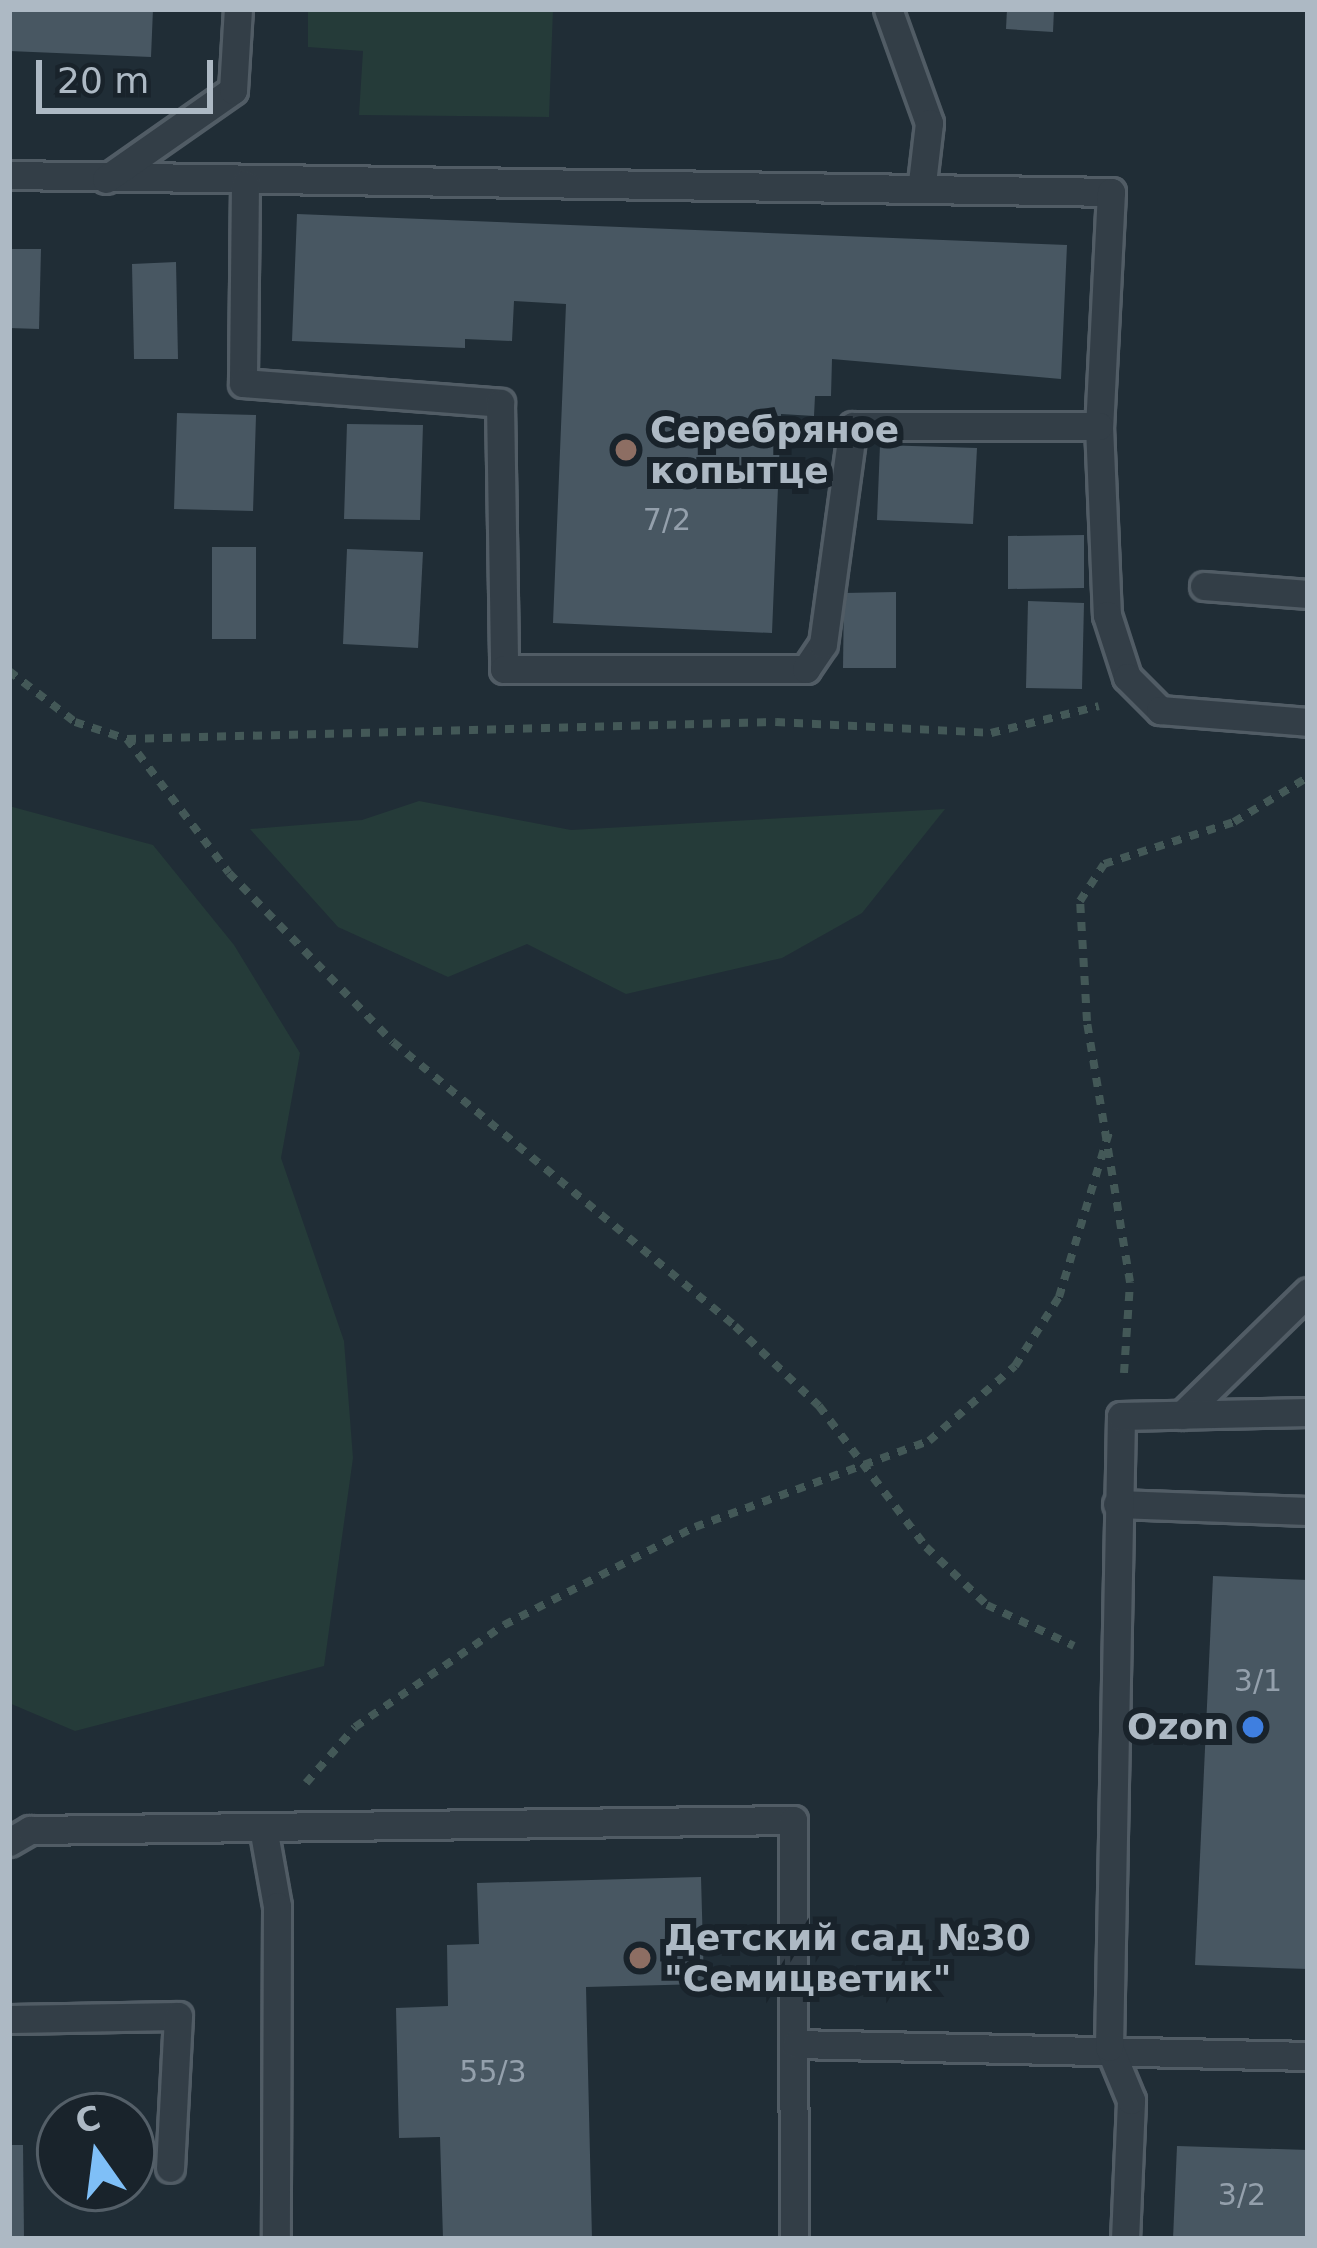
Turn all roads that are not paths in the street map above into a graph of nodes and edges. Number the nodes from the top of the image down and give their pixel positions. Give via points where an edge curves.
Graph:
1 (238, 9) edge
2 (888, 9) edge
3 (9, 175) edge
4 (106, 179) junction
5 (922, 183) junction
6 (245, 184) junction
7 (1099, 426) junction
8 (1204, 586) dead end
9 (1308, 594) edge
10 (1308, 722) edge
11 (1308, 1292) edge
12 (1308, 1412) edge
13 (1181, 1414) junction
14 (1117, 1504) junction
15 (1308, 1511) edge
16 (264, 1833) junction
17 (9, 1842) edge
18 (9, 2019) edge
19 (796, 2044) junction
20 (1109, 2047) junction
21 (1308, 2056) edge
22 (170, 2168) dead end
23 (275, 2239) edge
24 (794, 2239) edge
25 (1125, 2239) edge

1 - 4 lane via 232,90
2 - 5 lane via 929,123
3 - 4 lane
4 - 6 lane
5 - 6 lane
5 - 7 lane via 1112,192
6 - 7 lane via 243,383 500,403 504,669 806,669 823,644 853,426
7 - 10 lane via 1106,615 1138,688 1160,710
8 - 9 lane
11 - 13 lane
12 - 13 lane
13 - 14 lane via 1121,1416
14 - 15 lane
14 - 20 lane
16 - 17 lane via 30,1830
16 - 19 lane via 793,1820
16 - 23 lane via 277,1906
18 - 22 lane via 178,2016
19 - 20 lane
19 - 24 lane
20 - 21 lane
20 - 25 lane via 1131,2100

